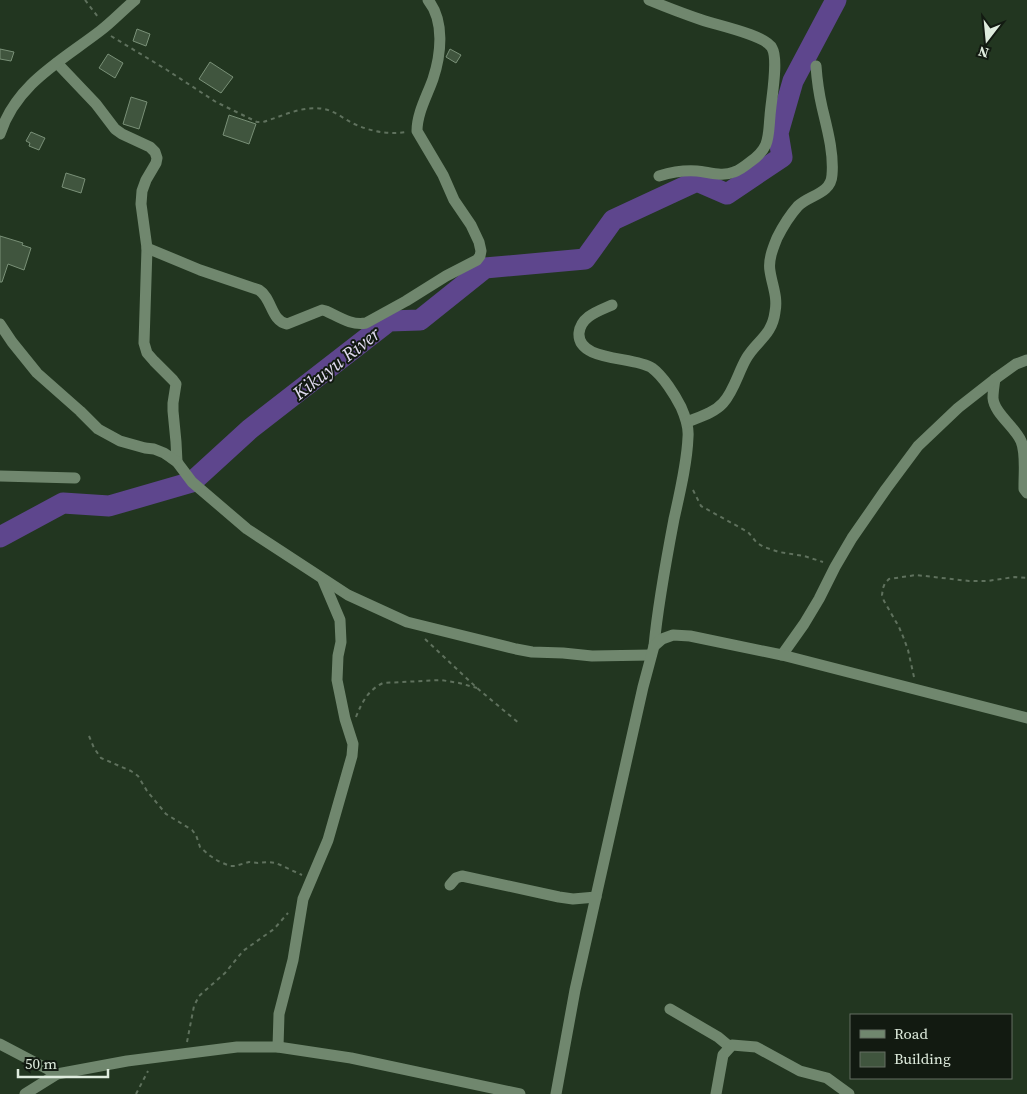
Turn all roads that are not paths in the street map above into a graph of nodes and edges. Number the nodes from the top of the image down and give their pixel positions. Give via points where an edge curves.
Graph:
1 (135, 0) edge
2 (428, 0) edge
3 (649, 0) edge
4 (56, 63) junction
5 (816, 66) dead end
6 (0, 132) edge
7 (659, 176) dead end
8 (147, 248) junction
9 (612, 305) dead end
10 (0, 324) edge
11 (1027, 359) edge
12 (995, 378) junction
13 (686, 422) junction
14 (177, 462) junction
15 (0, 476) edge
16 (75, 478) dead end
17 (1027, 493) edge
18 (323, 580) junction
19 (653, 651) junction
20 (782, 655) junction
21 (1027, 718) edge
22 (450, 885) dead end
23 (596, 897) junction
24 (670, 1009) dead end
25 (0, 1044) edge
26 (278, 1047) junction
27 (730, 1047) junction
28 (57, 1074) junction
29 (25, 1094) edge
30 (520, 1094) edge
31 (556, 1094) edge
32 (716, 1094) edge
33 (849, 1094) edge

1 - 4 street via 103,29
2 - 8 street via 437,16 440,44 434,78 419,114 417,131 479,242 481,251 477,260 366,323 354,323 322,310 284,324 259,290
3 - 7 street via 768,43 774,61 767,142 760,156 725,175 687,171
4 - 6 street via 20,96
4 - 8 street via 115,129 155,152 156,163 142,191
5 - 13 street via 831,156 831,181 826,189 797,207 771,253 770,269 776,297 772,326 747,357 722,404 710,413
8 - 14 street via 144,343 147,353 176,384 173,411
9 - 13 street via 584,320 579,338 584,347 651,368 663,378 681,407
10 - 14 street via 37,373 98,429 120,441 164,453
11 - 12 street
12 - 17 street via 995,406 1021,441 1024,489
12 - 20 street via 918,446 852,538 804,624
13 - 19 street via 688,435 682,478
14 - 18 street via 192,482 247,528
15 - 16 street
18 - 19 street via 407,622 483,642 532,652 592,656
18 - 26 street via 340,620 337,680 353,750 328,840 303,899 293,960 279,1014
19 - 20 street via 662,640 673,635
19 - 23 street
20 - 21 street
22 - 23 street via 462,876 558,898
23 - 31 street
24 - 27 street
25 - 28 street
26 - 28 street via 237,1047 154,1057
26 - 30 street via 351,1058
27 - 32 street via 723,1055
27 - 33 street via 756,1046 800,1070 827,1078
28 - 29 street

